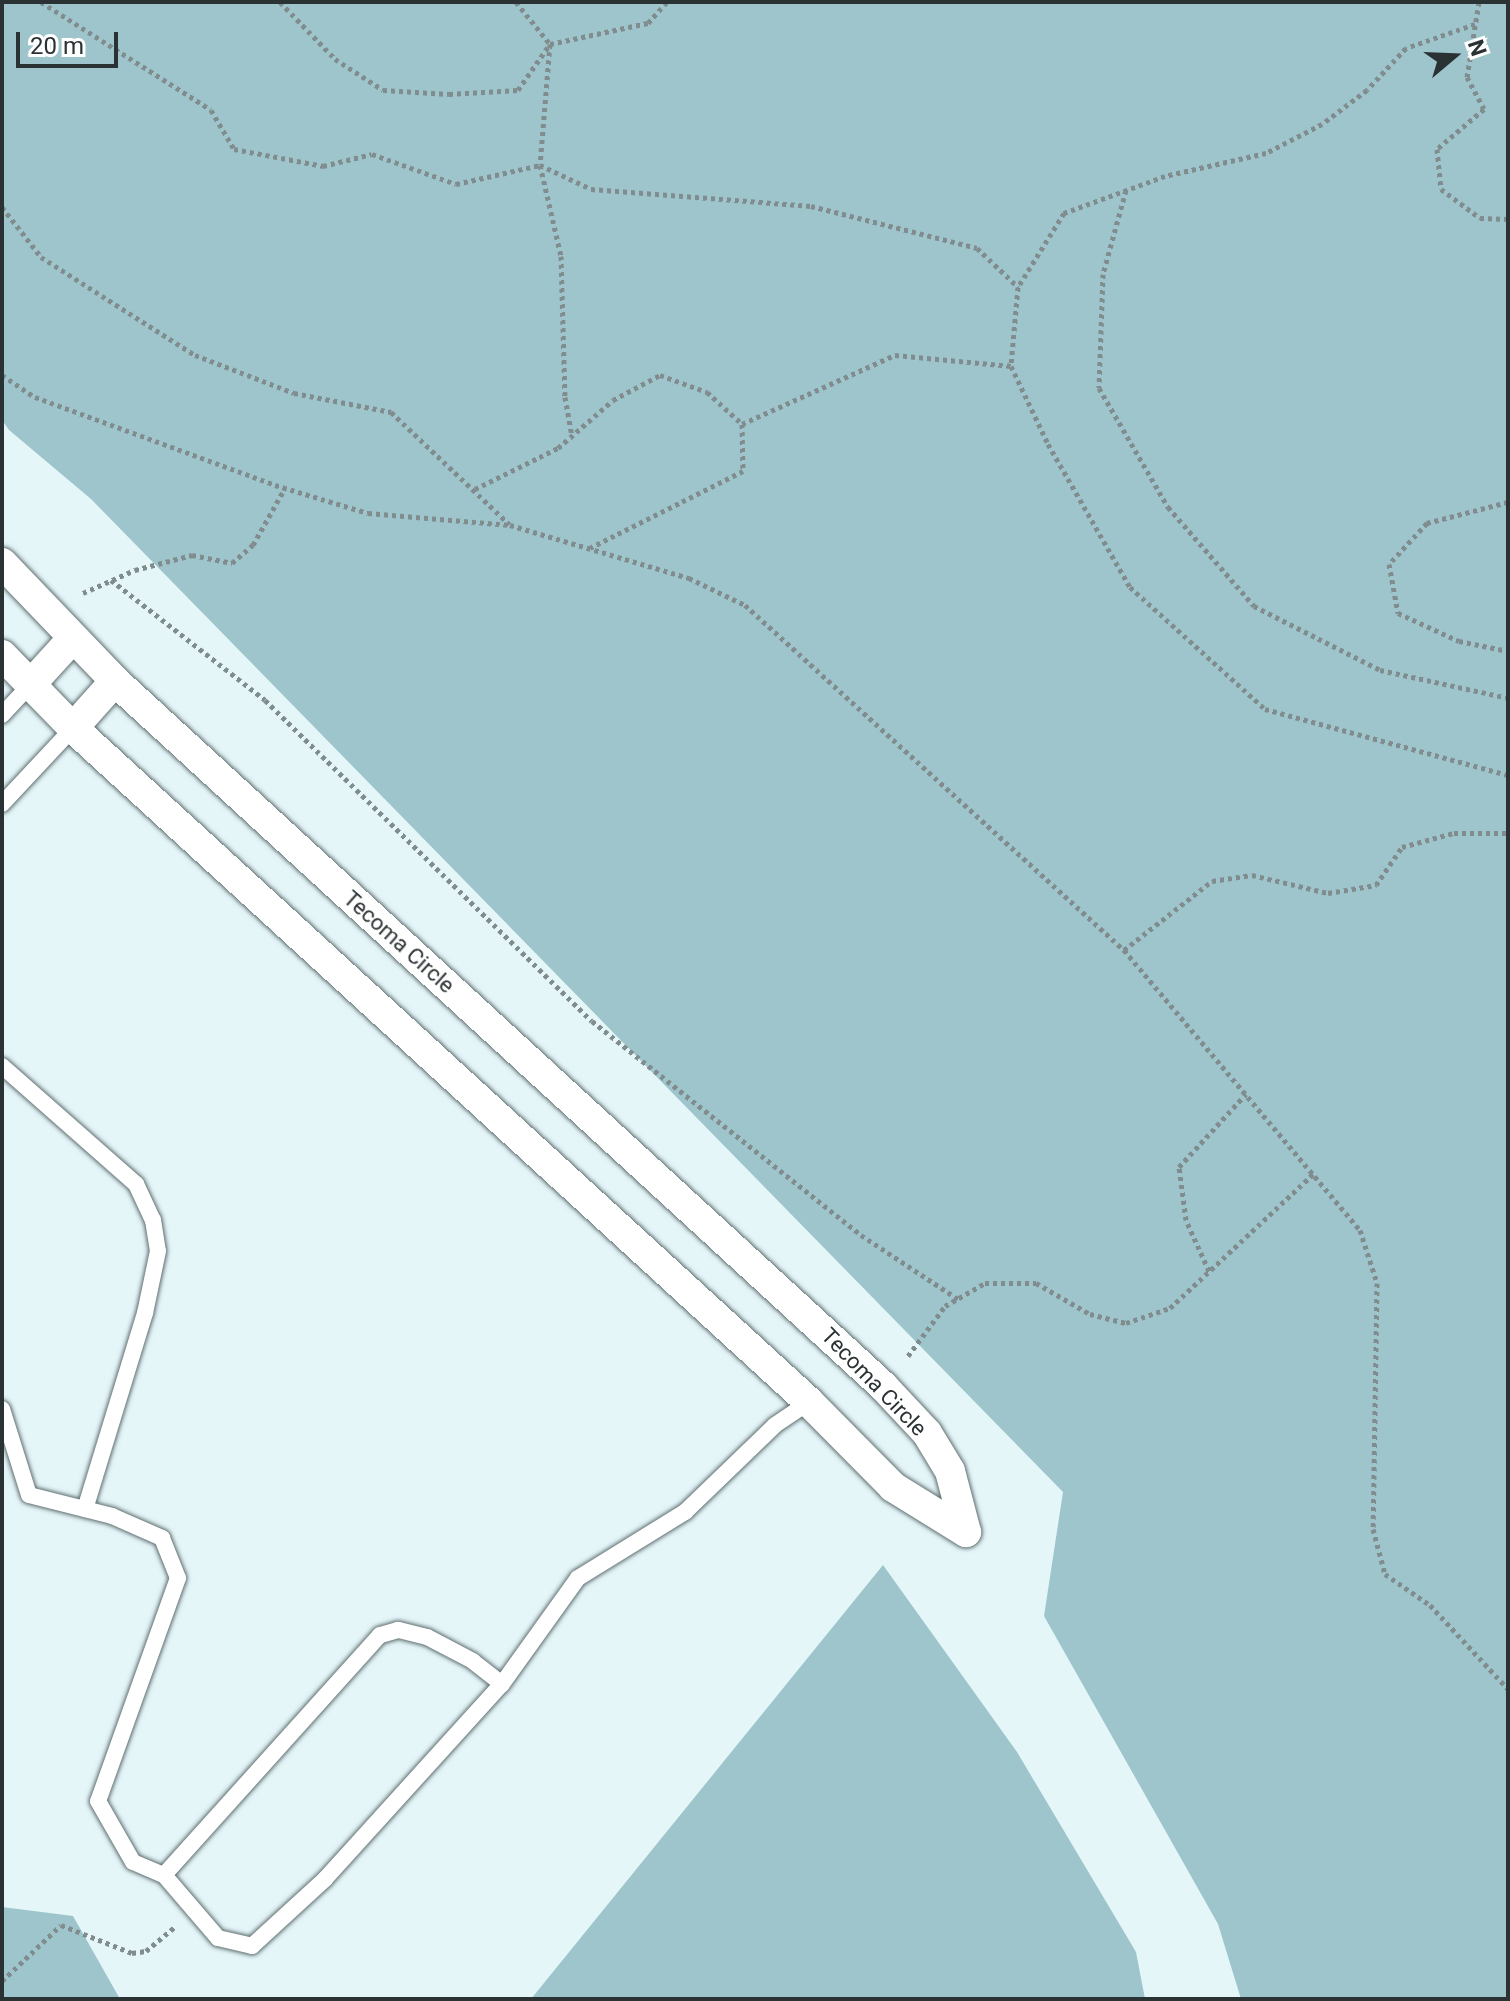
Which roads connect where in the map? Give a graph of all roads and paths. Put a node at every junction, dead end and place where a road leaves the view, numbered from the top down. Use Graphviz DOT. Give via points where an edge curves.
graph roads {
  1 [pos="41,2"];
  2 [pos="280,2"];
  3 [pos="516,2"];
  4 [pos="667,2"];
  5 [pos="1479,2"];
  6 [pos="1475,24"];
  7 [pos="550,44"];
  8 [pos="540,165"];
  9 [pos="1127,189"];
  10 [pos="2,207"];
  11 [pos="1508,219"];
  12 [pos="1018,287"];
  13 [pos="1011,366"];
  14 [pos="2,375"];
  15 [pos="742,424"];
  16 [pos="572,436"];
  17 [pos="285,488"];
  18 [pos="475,489"];
  19 [pos="1508,502"];
  20 [pos="510,525"];
  21 [pos="589,548"];
  22 [pos="2,563"];
  23 [pos="111,580"];
  24 [pos="83,593"];
  25 [pos="73,638"];
  26 [pos="1508,651"];
  27 [pos="2,655"];
  28 [pos="115,681"];
  29 [pos="31,684"];
  30 [pos="1508,698"];
  31 [pos="2,715"];
  32 [pos="73,728"];
  33 [pos="1508,775"];
  34 [pos="2,804"];
  35 [pos="1508,833"];
  36 [pos="1124,950"];
  37 [pos="2,1066"];
  38 [pos="1246,1094"];
  39 [pos="1313,1174"];
  40 [pos="1209,1271"];
  41 [pos="958,1299"];
  42 [pos="908,1356"];
  43 [pos="809,1402"];
  44 [pos="2,1409"];
  45 [pos="85,1509"];
  46 [pos="502,1684"];
  47 [pos="1508,1689"];
  48 [pos="164,1875"];
  49 [pos="194,1911"];
  50 [pos="2,1981"];
  1 -- 8 [label="path" via="211,110 234,149 323,166 372,154 456,184"];
  2 -- 7 [label="path" via="335,59 383,90 518,90"];
  3 -- 7 [label="path"];
  4 -- 7 [label="path" via="648,23"];
  5 -- 6 [label="path"];
  6 -- 9 [label="path" via="1406,48 1367,90 1322,124 1266,153"];
  6 -- 11 [label="path" via="1467,77 1484,109 1437,149 1441,189 1480,218"];
  7 -- 8 [label="path"];
  8 -- 12 [label="path" via="591,189 811,206 921,233 977,248"];
  8 -- 16 [label="path" via="561,256 565,397"];
  9 -- 12 [label="path" via="1064,213"];
  9 -- 30 [label="path" via="1103,274 1099,388 1168,507 1254,606 1380,670"];
  10 -- 18 [label="path" via="41,257 195,355 294,393 391,412"];
  12 -- 13 [label="path"];
  13 -- 15 [label="path" via="895,355"];
  13 -- 33 [label="path" via="1048,444 1130,587 1265,709"];
  14 -- 17 [label="path" via="35,397"];
  15 -- 16 [label="path" via="707,392 660,375 613,400"];
  15 -- 21 [label="path" via="743,471"];
  16 -- 18 [label="path" via="507,477"];
  17 -- 20 [label="path" via="368,513"];
  17 -- 23 [label="path" via="253,545 232,563 192,555"];
  18 -- 20 [label="path"];
  19 -- 26 [label="path" via="1427,523 1389,564 1398,613 1459,641"];
  20 -- 21 [label="path"];
  21 -- 36 [label="path" via="689,578 745,605"];
  22 -- 25 [label="street, Tecoma Circle"];
  23 -- 24 [label="path"];
  23 -- 41 [label="path" via="265,700 592,1021 861,1235"];
  25 -- 28 [label="street, Tecoma Circle"];
  25 -- 29 [label="street"];
  27 -- 29 [label="street, Tecoma Circle"];
  28 -- 32 [label="street"];
  28 -- 43 [label="street, Tecoma Circle" via="883,1386 927,1433 950,1471 966,1532 893,1487"];
  29 -- 31 [label="lane"];
  29 -- 32 [label="street, Tecoma Circle"];
  32 -- 34 [label="lane"];
  32 -- 43 [label="street, Tecoma Circle"];
  35 -- 36 [label="path" via="1454,833 1402,847 1376,885 1328,893 1252,875 1212,881"];
  36 -- 38 [label="path"];
  37 -- 45 [label="lane" via="136,1184 153,1220 158,1251 145,1313"];
  38 -- 39 [label="path"];
  38 -- 40 [label="path" via="1179,1167 1186,1220"];
  39 -- 40 [label="path"];
  39 -- 47 [label="path" via="1360,1230 1377,1283 1373,1529 1385,1574 1430,1605"];
  40 -- 41 [label="path" via="1170,1308 1126,1323 1090,1314 1036,1283 985,1283"];
  41 -- 42 [label="path" via="945,1306"];
  43 -- 46 [label="lane" via="775,1425 685,1512 578,1578"];
  44 -- 45 [label="lane" via="29,1495"];
  45 -- 48 [label="lane" via="162,1538 178,1578 98,1801 133,1862"];
  46 -- 48 [label="lane" via="473,1661 427,1637 398,1630 380,1635"];
  46 -- 49 [label="lane" via="325,1879 252,1946 218,1938"];
  48 -- 49 [label="lane"];
  49 -- 50 [label="path" via="146,1951 132,1953 61,1925"];
}
